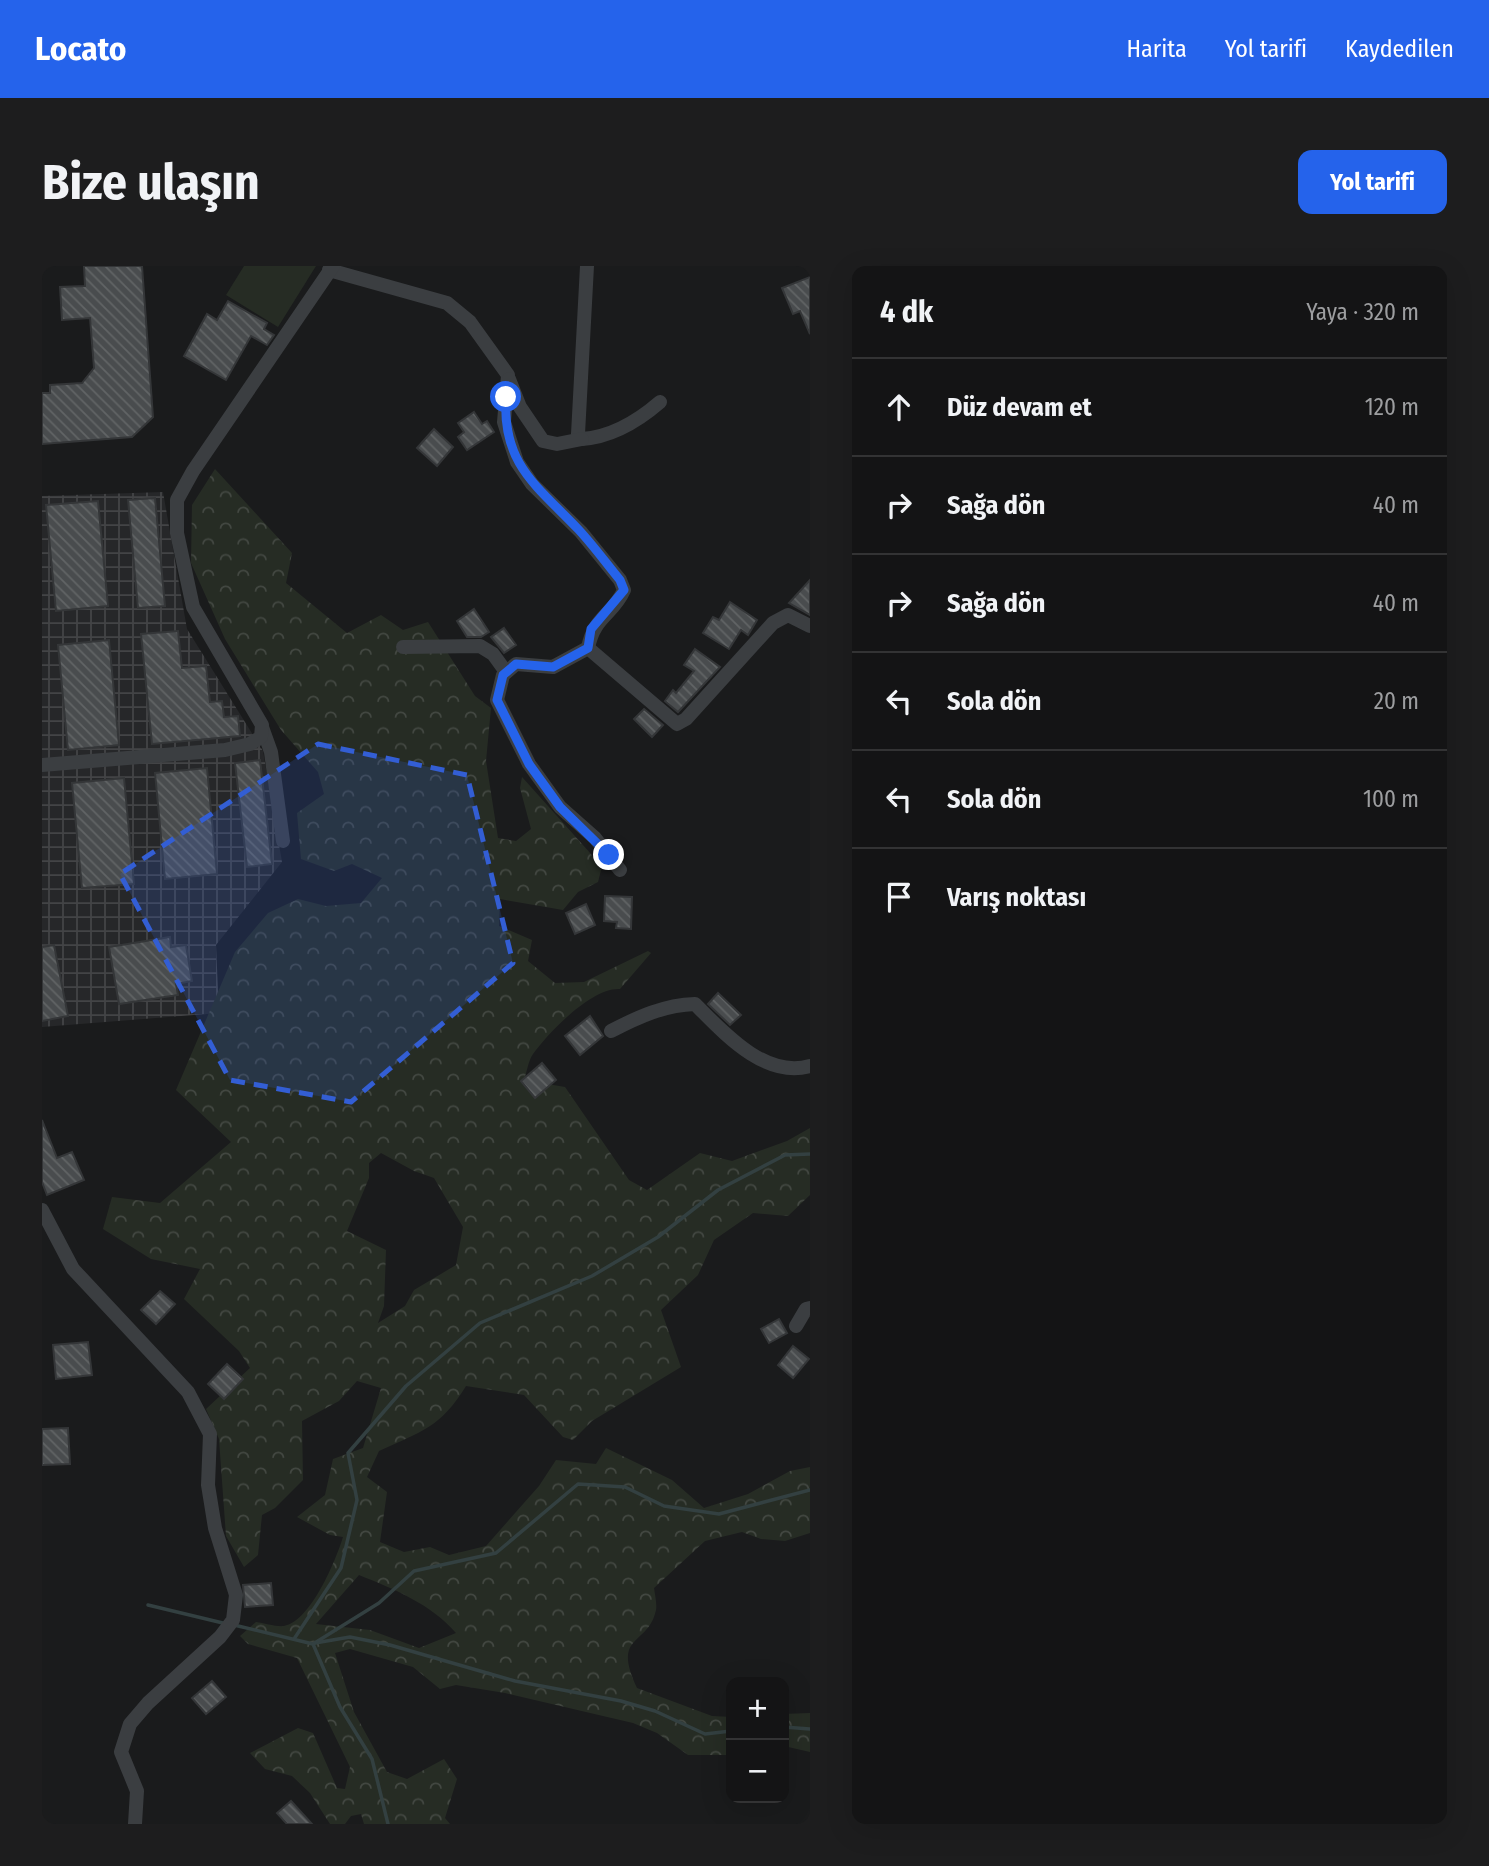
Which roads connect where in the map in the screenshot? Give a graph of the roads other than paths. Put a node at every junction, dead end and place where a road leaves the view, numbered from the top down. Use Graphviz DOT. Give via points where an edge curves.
graph roads {
  1 [pos="587,266"];
  2 [pos="331,268"];
  3 [pos="508,374"];
  4 [pos="660,402"];
  5 [pos="582,439"];
  6 [pos="810,626"];
  7 [pos="403,647"];
  8 [pos="588,648"];
  9 [pos="506,672"];
  10 [pos="262,726"];
  11 [pos="42,765"];
  12 [pos="283,841"];
  13 [pos="620,870"];
  14 [pos="611,1031"];
  15 [pos="810,1066"];
  16 [pos="42,1210"];
  17 [pos="810,1308"];
  18 [pos="796,1326"];
  19 [pos="135,1824"];
  1 -- 5 [label="street"];
  2 -- 3 [label="street" via="447,303 470,322"];
  2 -- 10 [label="street" via="192,471 177,500 177,533 193,607"];
  3 -- 5 [label="street" via="520,407 543,441 557,444"];
  3 -- 8 [label="street" via="504,422 517,462 532,484 581,532 624,590 591,629"];
  4 -- 5 [label="street" via="638,421"];
  6 -- 8 [label="street" via="788,615 773,623 687,719 677,724"];
  7 -- 9 [label="street" via="480,646 493,654"];
  8 -- 9 [label="street" via="553,667 516,664"];
  9 -- 13 [label="street" via="498,684 497,700 529,764 560,807 595,838"];
  10 -- 11 [label="street" via="261,737 225,750"];
  10 -- 12 [label="street" via="271,751"];
  14 -- 15 [label="street" via="639,1016 695,1004 736,1045 763,1060 795,1070"];
  16 -- 19 [label="street" via="73,1269 188,1392 205,1424 210,1434 208,1485 215,1528 236,1595 233,1620 220,1637 130,1724 121,1752 137,1791"];
  17 -- 18 [label="street"];
}
